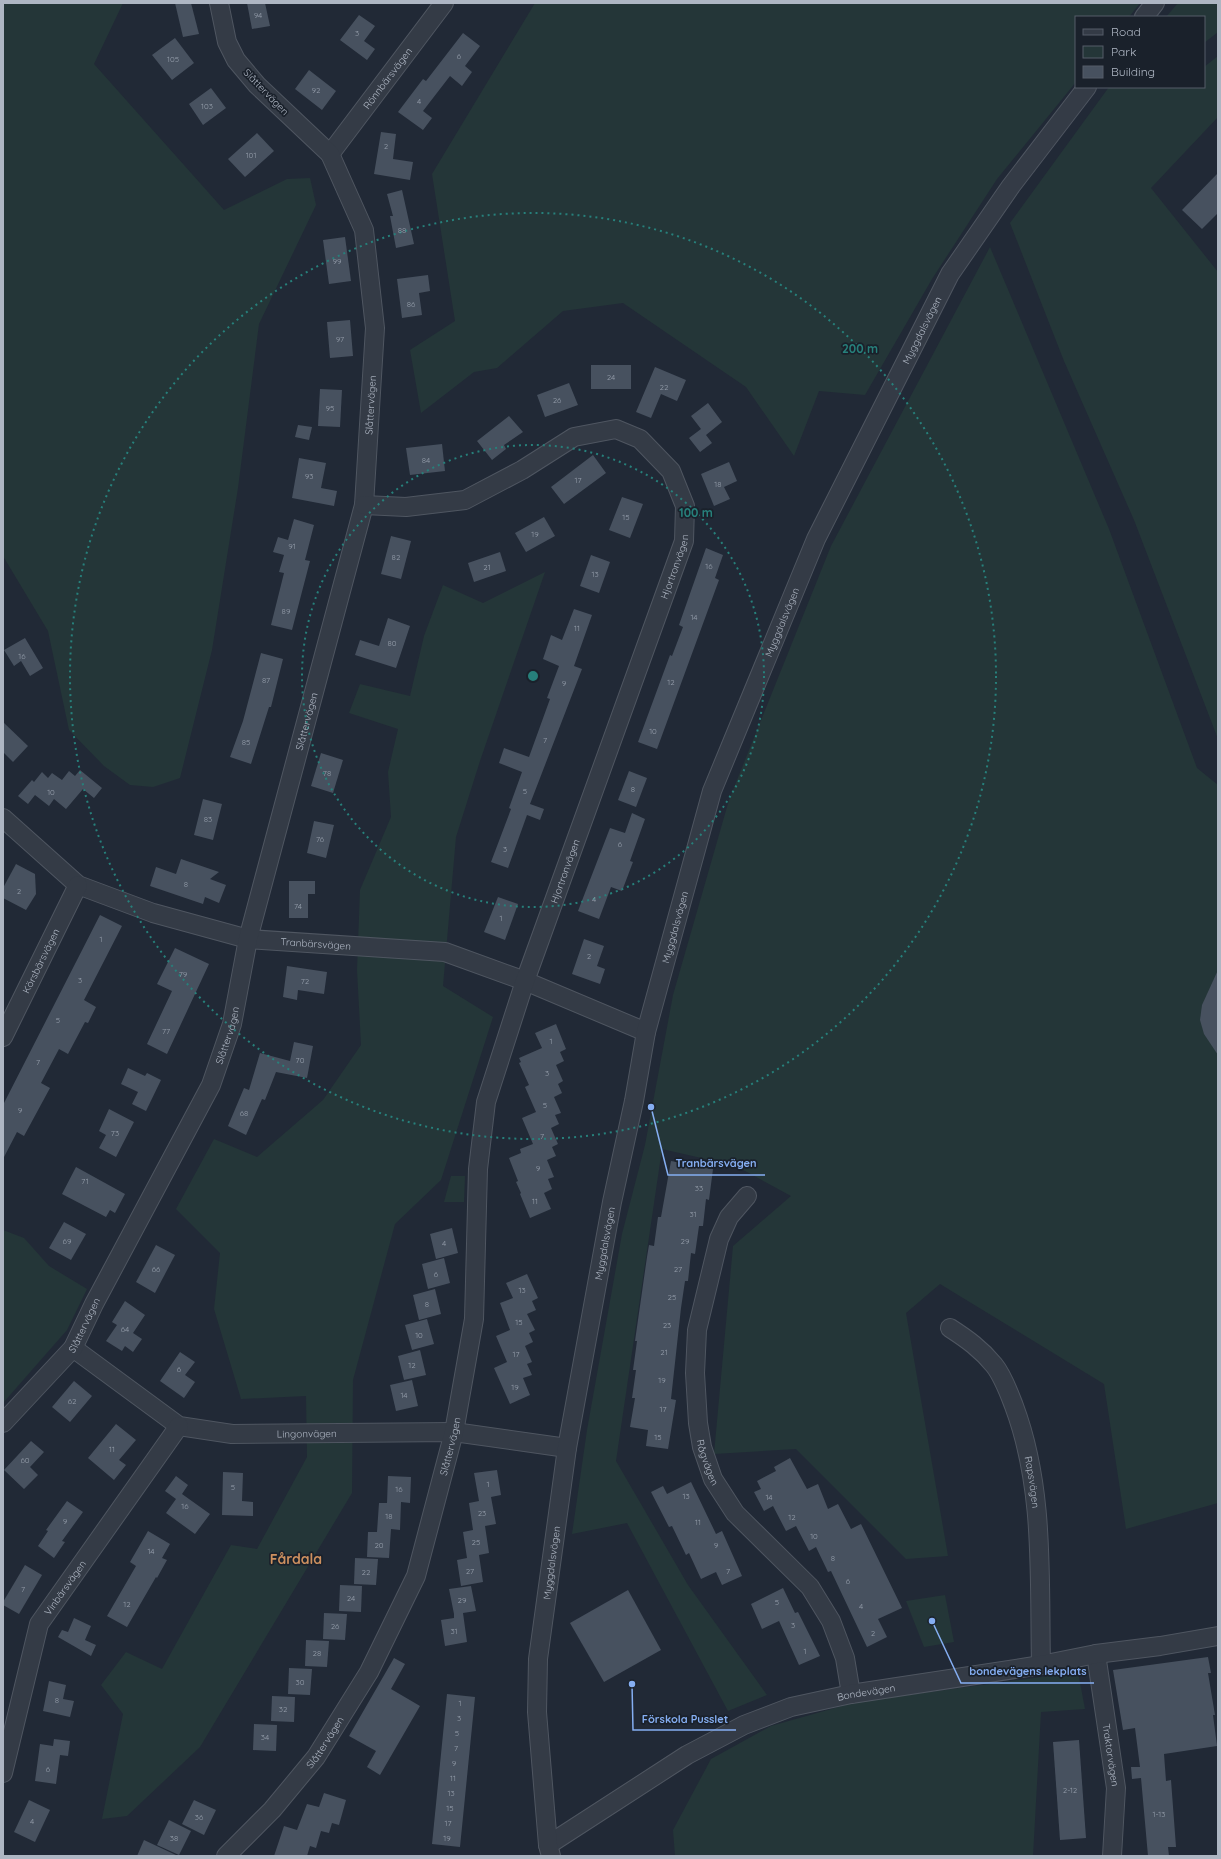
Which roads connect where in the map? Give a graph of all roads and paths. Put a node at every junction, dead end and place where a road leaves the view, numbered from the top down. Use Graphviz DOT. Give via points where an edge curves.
graph roads {
  1 [pos="219,3"];
  2 [pos="444,3"];
  3 [pos="1155,3"];
  4 [pos="1145,16"];
  5 [pos="1086,88"];
  6 [pos="330,154"];
  7 [pos="364,505"];
  8 [pos="3,818"];
  9 [pos="78,885"];
  10 [pos="248,939"];
  11 [pos="525,981"];
  12 [pos="646,1032"];
  13 [pos="3,1037"];
  14 [pos="747,1196"];
  15 [pos="950,1328"];
  16 [pos="73,1348"];
  17 [pos="3,1422"];
  18 [pos="178,1426"];
  19 [pos="454,1432"];
  20 [pos="567,1448"];
  21 [pos="1218,1636"];
  22 [pos="1096,1654"];
  23 [pos="1041,1665"];
  24 [pos="851,1694"];
  25 [pos="3,1773"];
  26 [pos="549,1851"];
  27 [pos="226,1856"];
  28 [pos="1112,1856"];
  1 -- 6 [label="street, Slåttervägen" via="227,42 236,60 257,86"];
  2 -- 6 [label="street, Rönnbärsvägen"];
  3 -- 4 [label="street"];
  5 -- 12 [label="street, Myggdalsvägen" via="1011,186 950,274 816,539 712,791"];
  6 -- 7 [label="street, Slåttervägen" via="364,230 375,328"];
  7 -- 10 [label="street, Slåttervägen"];
  7 -- 11 [label="street, Hjortronvägen" via="406,507 465,500 522,470 574,437 616,429 640,438 671,471 685,506 684,540"];
  8 -- 9 [label="street, Tranbärsvägen"];
  9 -- 10 [label="street, Tranbärsvägen" via="153,913"];
  9 -- 13 [label="street, Körsbärsvägen"];
  10 -- 11 [label="street, Tranbärsvägen" via="445,952"];
  10 -- 16 [label="street, Slåttervägen" via="232,1024 211,1086"];
  11 -- 12 [label="street, Tranbärsvägen"];
  11 -- 19 [label="street, Slåttervägen" via="486,1102 478,1169 474,1319"];
  12 -- 20 [label="street, Myggdalsvägen"];
  14 -- 24 [label="street, Rågvägen" via="729,1217 719,1239 697,1330 695,1373 702,1447 713,1479 735,1514 810,1587 831,1621 844,1658"];
  15 -- 23 [label="street, Rapsvägen" via="975,1344 995,1366 1022,1425 1032,1464 1038,1506"];
  16 -- 17 [label="street, Slåttervägen"];
  16 -- 18 [label="street, Lingonvägen"];
  18 -- 19 [label="street, Lingonvägen" via="232,1434"];
  18 -- 25 [label="street, Vinbärsvägen" via="39,1624"];
  19 -- 20 [label="street, Lingonvägen"];
  19 -- 27 [label="street, Slåttervägen" via="416,1576 369,1672 316,1757 272,1810"];
  20 -- 26 [label="street, Myggdalsvägen" via="538,1659 537,1712"];
  21 -- 22 [label="street, Bondevägen"];
  22 -- 23 [label="street, Bondevägen"];
  22 -- 28 [label="street, Traktorvägen" via="1116,1788"];
  23 -- 24 [label="street, Bondevägen"];
  24 -- 26 [label="street, Bondevägen" via="791,1707 744,1724 688,1755"];
}
